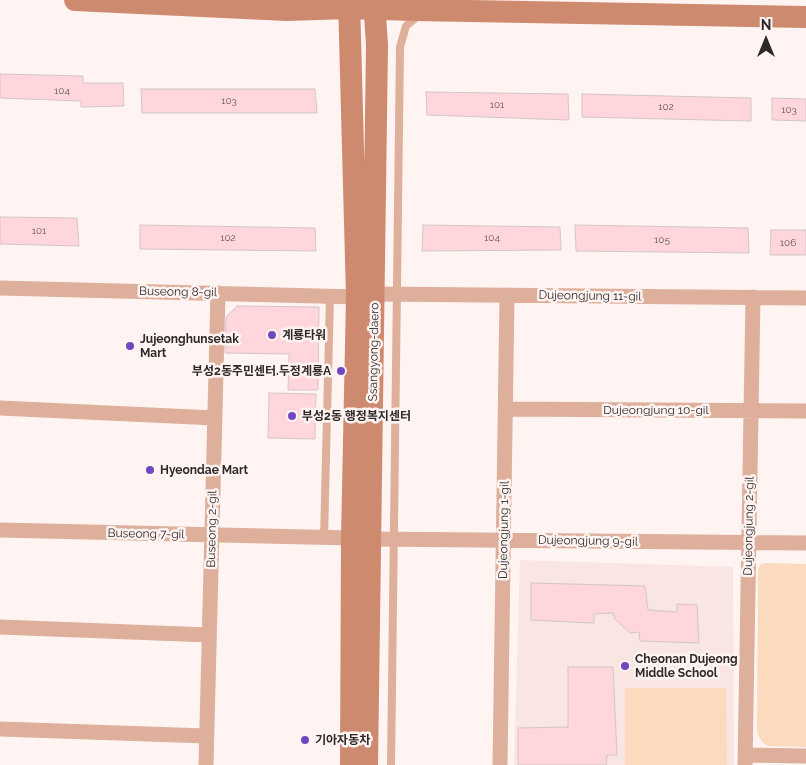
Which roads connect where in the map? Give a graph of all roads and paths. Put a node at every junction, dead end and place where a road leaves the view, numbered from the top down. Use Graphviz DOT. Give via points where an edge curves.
graph roads {
  1 [pos="75,0"];
  2 [pos="349,4"];
  3 [pos="295,5"];
  4 [pos="374,5"];
  5 [pos="431,10"];
  6 [pos="806,17"];
  7 [pos="0,288"];
  8 [pos="218,293"];
  9 [pos="376,295"];
  10 [pos="507,295"];
  11 [pos="330,296"];
  12 [pos="753,298"];
  13 [pos="806,298"];
  14 [pos="0,408"];
  15 [pos="506,409"];
  16 [pos="751,411"];
  17 [pos="806,411"];
  18 [pos="215,418"];
  19 [pos="0,530"];
  20 [pos="212,535"];
  21 [pos="324,538"];
  22 [pos="361,539"];
  23 [pos="393,539"];
  24 [pos="504,540"];
  25 [pos="749,543"];
  26 [pos="806,543"];
  27 [pos="0,627"];
  28 [pos="209,635"];
  29 [pos="0,729"];
  30 [pos="207,736"];
  31 [pos="806,756"];
  32 [pos="745,760"];
  33 [pos="206,765"];
  34 [pos="351,765"];
  35 [pos="368,765"];
  36 [pos="391,765"];
  37 [pos="500,765"];
  1 -- 3 [label="street"];
  2 -- 3 [label="street"];
  2 -- 4 [label="street"];
  2 -- 9 [label="street, Ssangyong-daero"];
  4 -- 5 [label="street"];
  4 -- 9 [label="street, Ssangyong-daero" via="377,45"];
  5 -- 6 [label="street"];
  5 -- 9 [label="lane" via="416,16 406,26 400,47"];
  7 -- 8 [label="street, Buseong 8-gil"];
  8 -- 11 [label="street, Buseong 8-gil"];
  8 -- 18 [label="street, Buseong 2-gil"];
  9 -- 10 [label="street, Dujeongjung 11-gil"];
  9 -- 11 [label="street, Buseong 8-gil"];
  9 -- 22 [label="street, Ssangyong-daero"];
  9 -- 23 [label="lane"];
  10 -- 12 [label="street, Dujeongjung 11-gil"];
  10 -- 15 [label="street, Dujeongjung 1-gil"];
  11 -- 21 [label="lane"];
  12 -- 13 [label="street, Dujeongjung 11-gil"];
  12 -- 16 [label="street, Dujeongjung 2-gil"];
  14 -- 18 [label="street"];
  15 -- 16 [label="street, Dujeongjung 10-gil"];
  15 -- 24 [label="street, Dujeongjung 1-gil"];
  16 -- 17 [label="street, Dujeongjung 10-gil"];
  16 -- 25 [label="street, Dujeongjung 2-gil"];
  18 -- 20 [label="street, Buseong 2-gil"];
  19 -- 20 [label="street, Buseong 7-gil"];
  20 -- 21 [label="street, Buseong 7-gil"];
  20 -- 28 [label="street, Buseong 2-gil"];
  21 -- 22 [label="street, Buseong 7-gil"];
  22 -- 23 [label="street, Dujeongjung 9-gil"];
  22 -- 34 [label="street, Ssangyong-daero"];
  22 -- 35 [label="street, Ssangyong-daero"];
  23 -- 24 [label="street, Dujeongjung 9-gil"];
  23 -- 36 [label="lane"];
  24 -- 25 [label="street, Dujeongjung 9-gil"];
  24 -- 37 [label="street, Dujeongjung 1-gil"];
  25 -- 26 [label="street, Dujeongjung 9-gil"];
  25 -- 32 [label="street, Dujeongjung 2-gil"];
  27 -- 28 [label="street"];
  28 -- 30 [label="street, Buseong 2-gil"];
  29 -- 30 [label="street"];
  30 -- 33 [label="street, Buseong 2-gil"];
  31 -- 32 [label="street, Dujeongjung 2-gil"];
}
